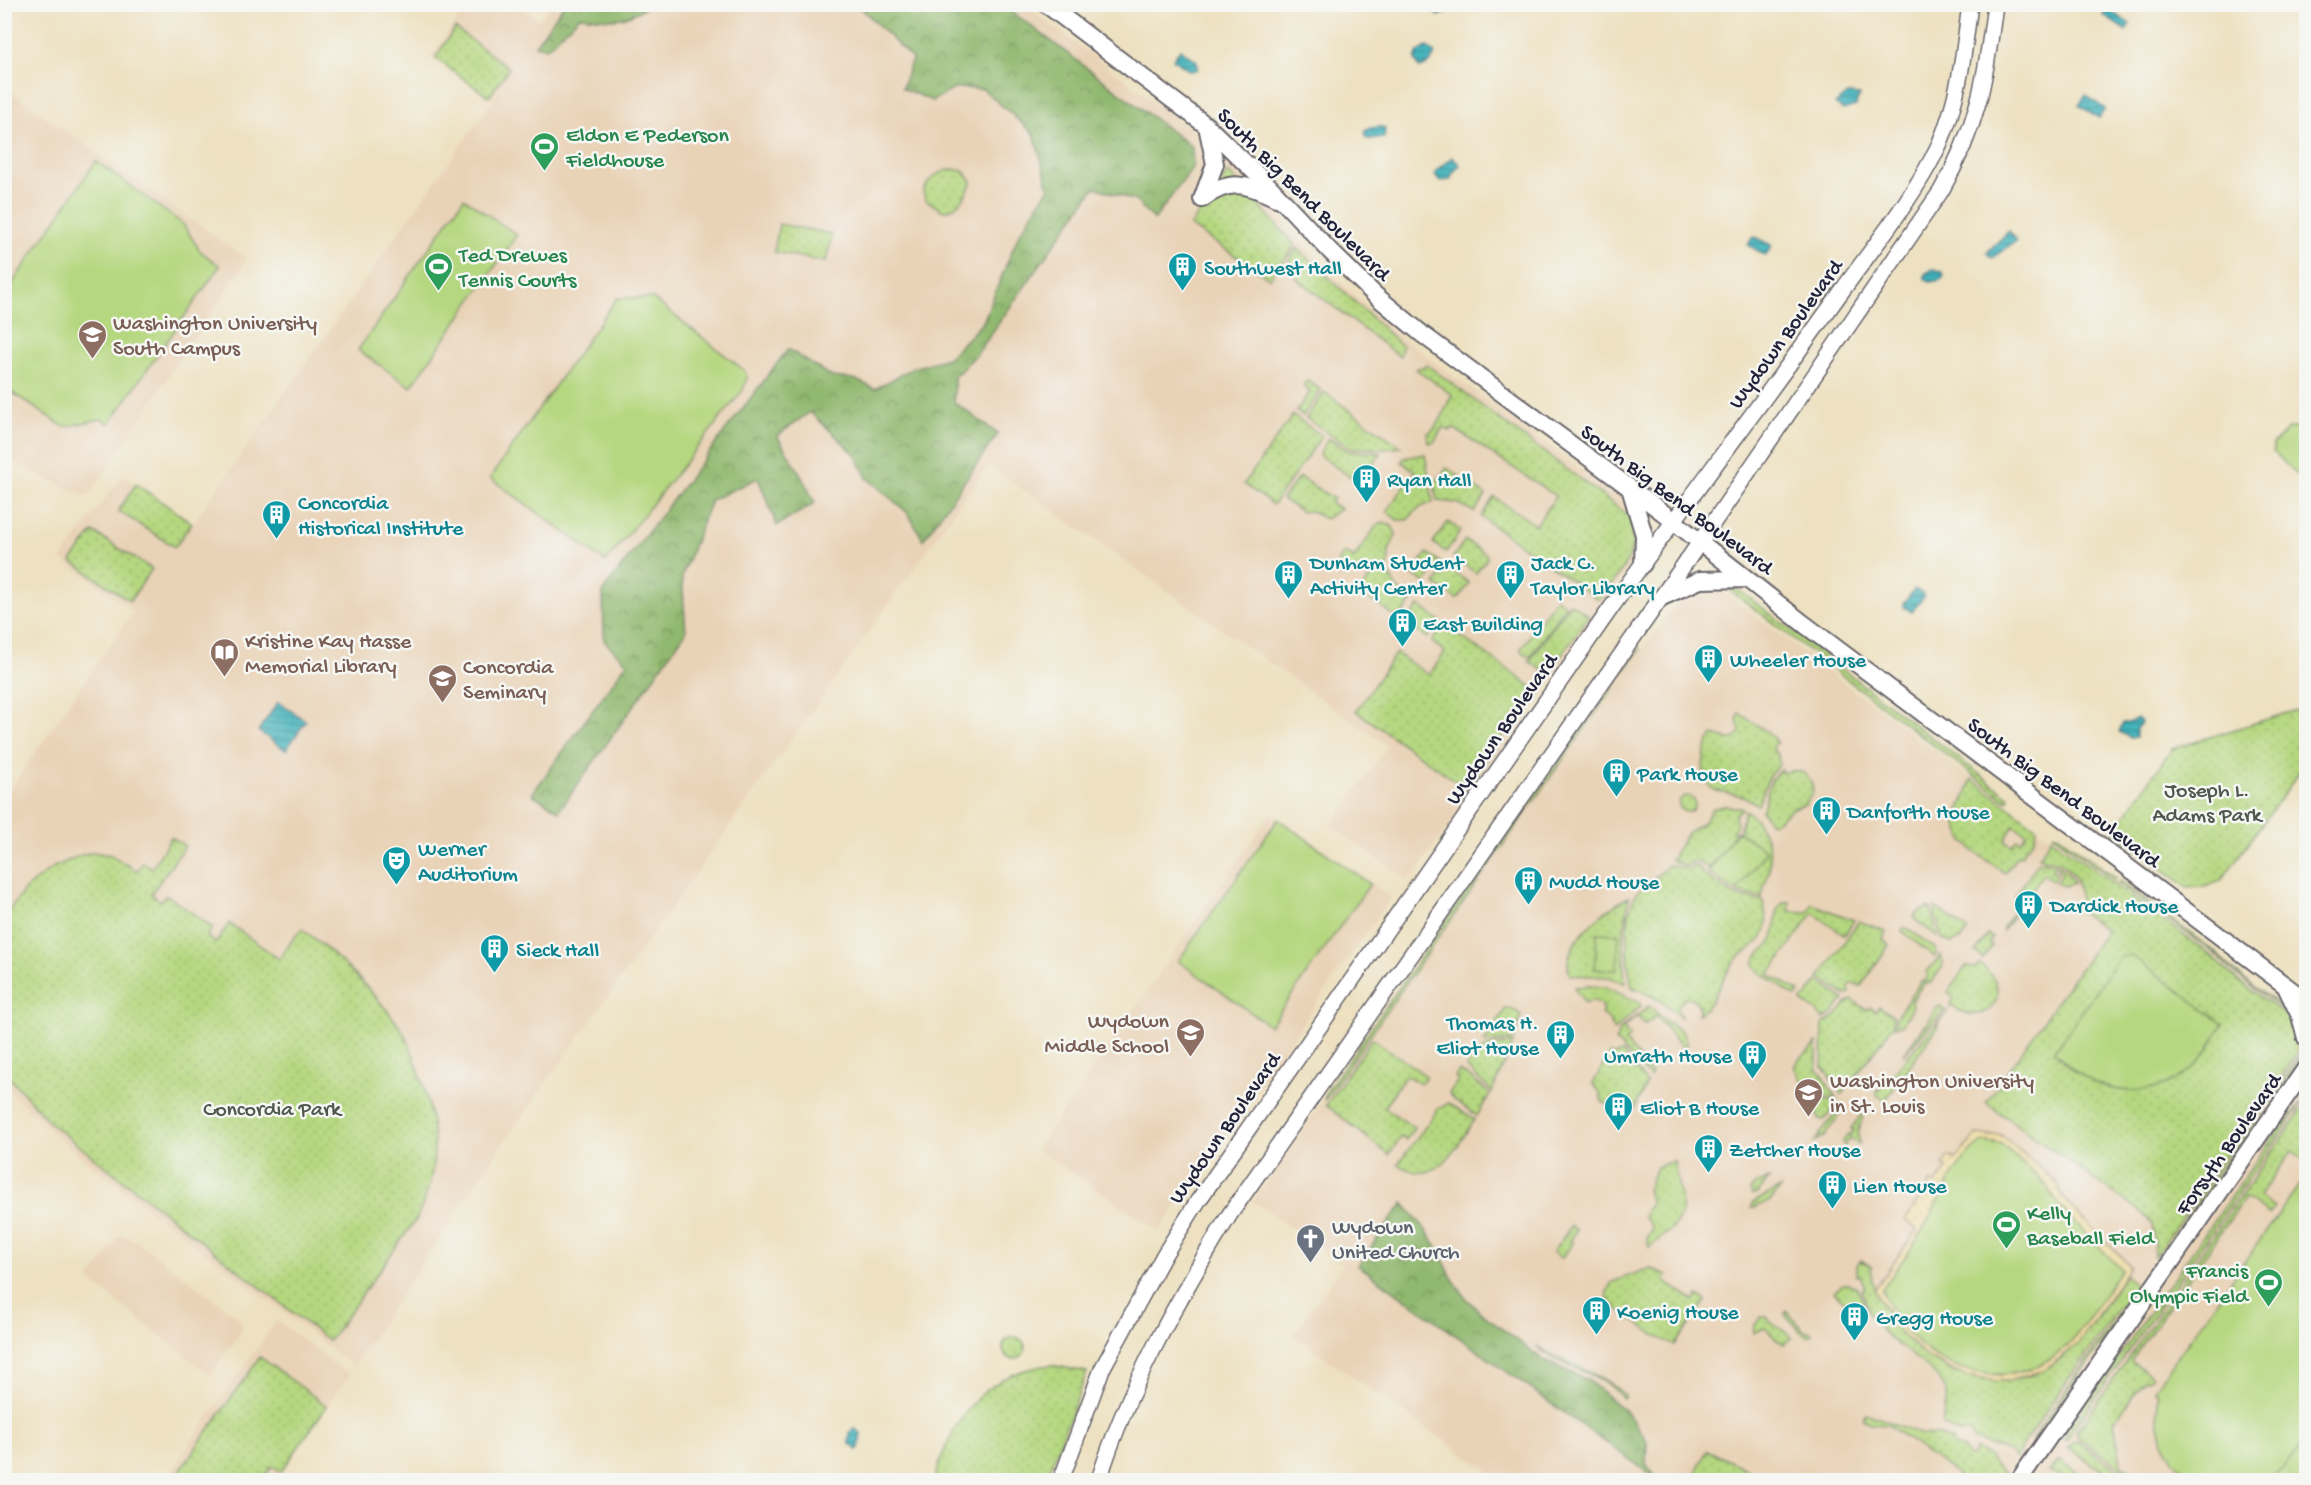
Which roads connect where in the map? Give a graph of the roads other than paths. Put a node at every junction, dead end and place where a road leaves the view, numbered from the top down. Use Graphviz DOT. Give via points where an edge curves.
graph roads {
  1 [pos="1046,4"];
  2 [pos="1970,4"];
  3 [pos="1995,4"];
  4 [pos="1207,126"];
  5 [pos="1284,202"];
  6 [pos="1630,488"];
  7 [pos="1673,521"];
  8 [pos="1700,542"];
  9 [pos="1642,564"];
  10 [pos="1747,579"];
  11 [pos="1662,597"];
  12 [pos="2284,984"];
  13 [pos="2307,992"];
  14 [pos="2307,1001"];
  15 [pos="2307,1038"];
  16 [pos="2307,1054"];
  17 [pos="2304,1073"];
  18 [pos="1061,1480"];
  19 [pos="1099,1480"];
  20 [pos="2019,1480"];
  1 -- 4 [label="main road, South Big Bend Boulevard"];
  2 -- 7 [label="street, Wydown Boulevard" via="1957,89 1925,170"];
  3 -- 8 [label="street, Wydown Boulevard" via="1982,92 1955,166"];
  4 -- 5 [label="main road, South Big Bend Boulevard"];
  4 -- 5 [label="main road" via="1215,164 1202,199 1223,186 1234,185 1252,187"];
  5 -- 6 [label="main road, South Big Bend Boulevard" via="1330,252 1422,334"];
  6 -- 7 [label="main road, South Big Bend Boulevard"];
  6 -- 9 [label="main road" via="1644,535"];
  7 -- 8 [label="main road, South Big Bend Boulevard"];
  7 -- 9 [label="street, Wydown Boulevard"];
  8 -- 10 [label="main road, South Big Bend Boulevard"];
  8 -- 11 [label="street, Wydown Boulevard"];
  9 -- 18 [label="street, Wydown Boulevard" via="1197,1201 1102,1369"];
  10 -- 11 [label="main road" via="1700,580"];
  10 -- 12 [label="main road, South Big Bend Boulevard"];
  11 -- 19 [label="street, Wydown Boulevard" via="1230,1214 1192,1276 1137,1382"];
  12 -- 13 [label="main road"];
  12 -- 14 [label="main road, South Big Bend Boulevard"];
  12 -- 15 [label="main road"];
  16 -- 17 [label="main road, Forsyth Boulevard"];
  17 -- 20 [label="main road, Forsyth Boulevard"];
}
